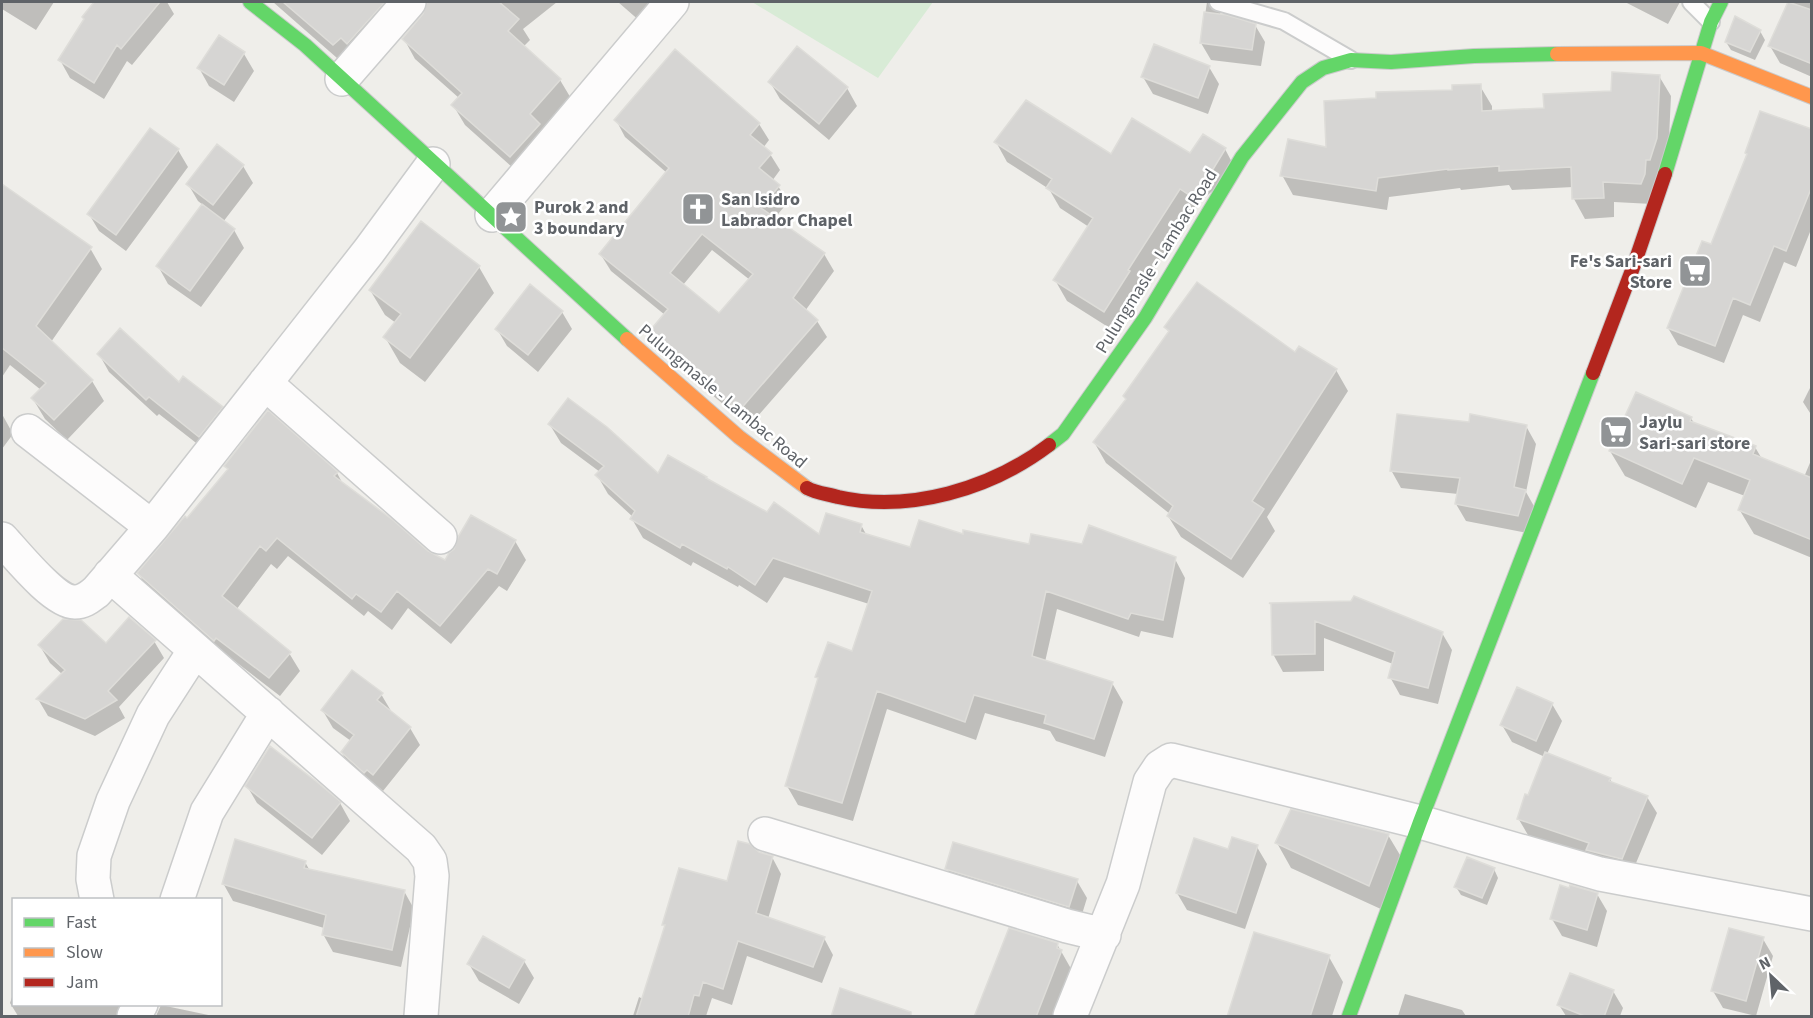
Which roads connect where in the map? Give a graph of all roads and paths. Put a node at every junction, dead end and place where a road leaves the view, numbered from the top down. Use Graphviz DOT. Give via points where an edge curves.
graph roads {
  1 [pos="250,2"];
  2 [pos="409,2"];
  3 [pos="672,2"];
  4 [pos="1218,2"];
  5 [pos="1691,2"];
  6 [pos="1721,2"];
  7 [pos="1711,22"];
  8 [pos="1701,53"];
  9 [pos="1351,60"];
  10 [pos="342,79"];
  11 [pos="1812,97"];
  12 [pos="433,164"];
  13 [pos="492,215"];
  14 [pos="265,383"];
  15 [pos="27,431"];
  16 [pos="152,526"];
  17 [pos="440,537"];
  18 [pos="2,539"];
  19 [pos="110,575"];
  20 [pos="195,650"];
  21 [pos="268,713"];
  22 [pos="1420,822"];
  23 [pos="765,834"];
  24 [pos="97,898"];
  25 [pos="178,898"];
  26 [pos="1812,914"];
  27 [pos="1104,935"];
  28 [pos="421,1017"];
  29 [pos="1070,1017"];
  30 [pos="1349,1017"];
  1 -- 10 [label="street, Pulungmasle - Lambac Road"];
  2 -- 10 [label="street"];
  3 -- 13 [label="street"];
  4 -- 9 [label="lane" via="1284,21"];
  5 -- 7 [label="lane"];
  6 -- 7 [label="street"];
  7 -- 8 [label="street"];
  8 -- 9 [label="street, Pulungmasle - Lambac Road"];
  8 -- 11 [label="street"];
  8 -- 22 [label="street" via="1634,265"];
  9 -- 13 [label="street, Pulungmasle - Lambac Road" via="1323,68 1302,82 1242,157 1145,318 1063,434 1029,460 960,491 903,502 858,501 809,490 739,437 654,364"];
  10 -- 12 [label="street, Pulungmasle - Lambac Road"];
  12 -- 13 [label="street, Pulungmasle - Lambac Road"];
  12 -- 14 [label="street"];
  14 -- 16 [label="street"];
  14 -- 17 [label="street" via="382,495"];
  15 -- 16 [label="street"];
  16 -- 19 [label="street"];
  18 -- 19 [label="street" via="47,587 73,603 96,592"];
  19 -- 20 [label="street"];
  20 -- 21 [label="street"];
  20 -- 24 [label="street" via="153,715 112,801 94,856"];
  21 -- 25 [label="street" via="207,812"];
  21 -- 28 [label="street" via="421,848 430,861"];
  22 -- 26 [label="street" via="1599,874"];
  22 -- 27 [label="street" via="1171,760 1160,767 1150,782 1123,884"];
  22 -- 30 [label="street"];
  23 -- 27 [label="street"];
  27 -- 29 [label="street"];
}
